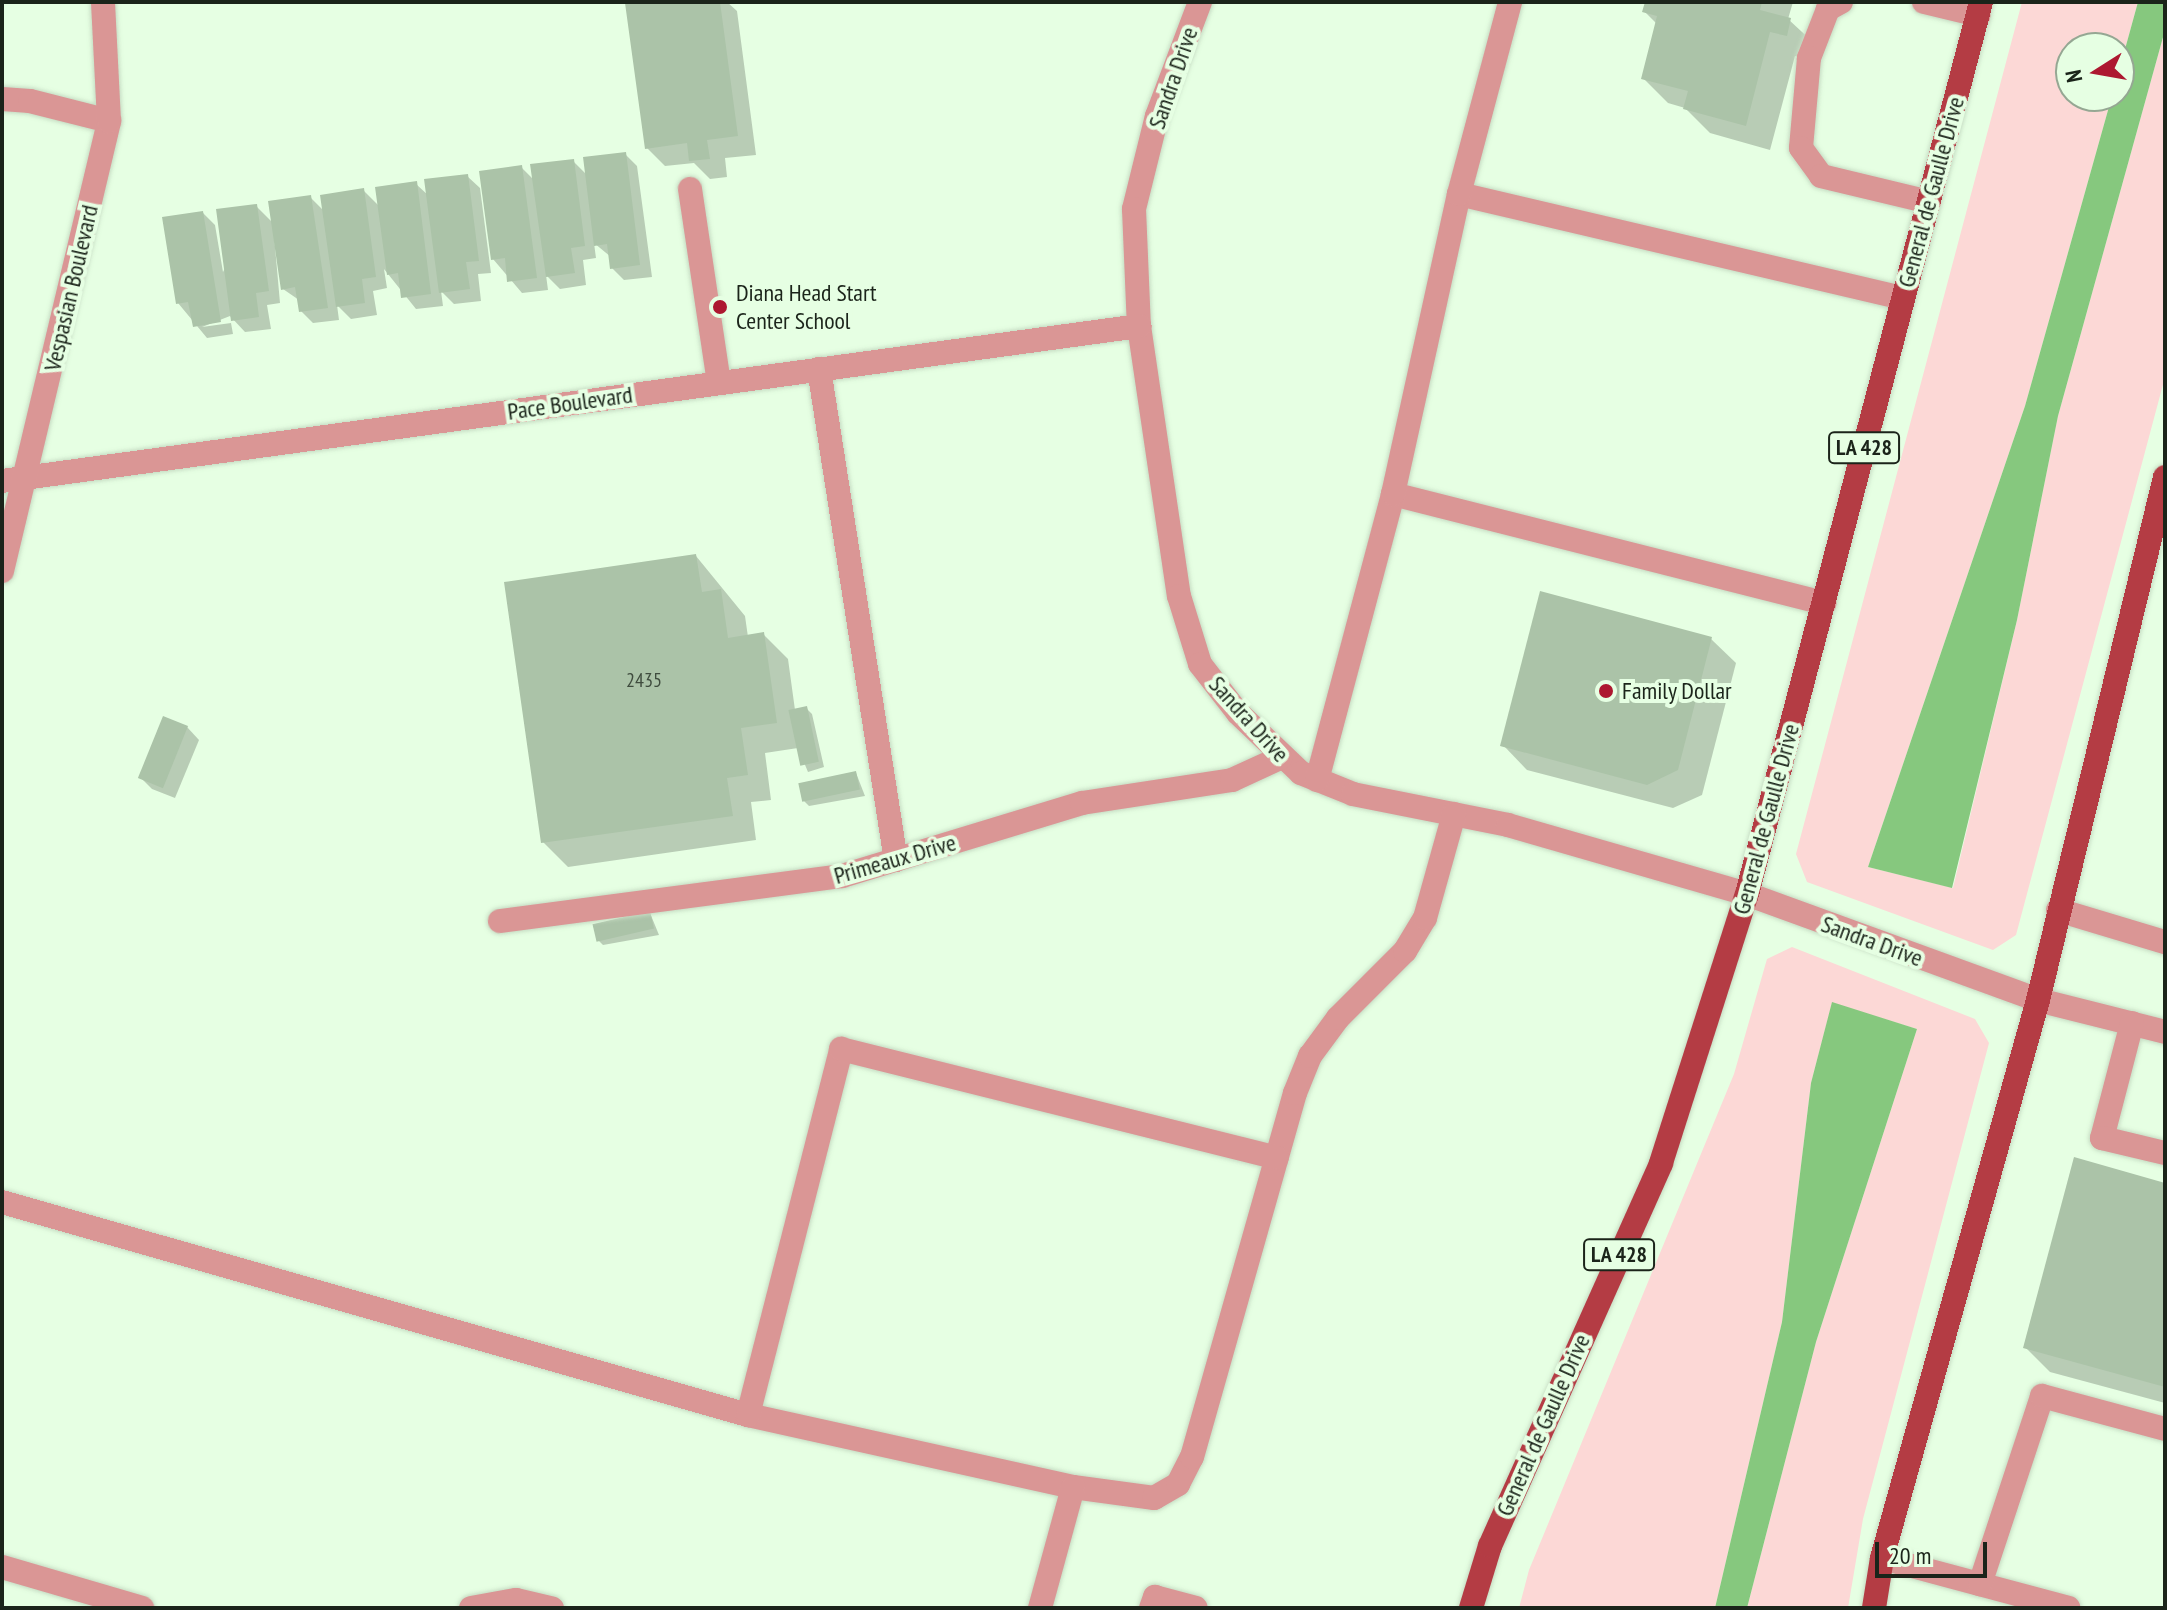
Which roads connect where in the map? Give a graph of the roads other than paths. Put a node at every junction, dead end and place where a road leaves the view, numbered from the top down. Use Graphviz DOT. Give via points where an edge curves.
graph roads {
  1 [pos="103,2"];
  2 [pos="1200,2"];
  3 [pos="1510,2"];
  4 [pos="1841,2"];
  5 [pos="1924,2"];
  6 [pos="1980,8"];
  7 [pos="2,99"];
  8 [pos="109,121"];
  9 [pos="690,189"];
  10 [pos="1459,194"];
  11 [pos="1929,202"];
  12 [pos="1903,298"];
  13 [pos="1139,326"];
  14 [pos="819,369"];
  15 [pos="719,383"];
  16 [pos="28,477"];
  17 [pos="2165,477"];
  18 [pos="2,481"];
  19 [pos="1393,494"];
  20 [pos="2156,557"];
  21 [pos="2,571"];
  22 [pos="1824,603"];
  23 [pos="1280,758"];
  24 [pos="1317,780"];
  25 [pos="1454,814"];
  26 [pos="896,860"];
  27 [pos="1747,894"];
  28 [pos="2058,910"];
  29 [pos="500,921"];
  30 [pos="2165,942"];
  31 [pos="2038,1000"];
  32 [pos="2132,1023"];
  33 [pos="2165,1032"];
  34 [pos="2165,1153"];
  35 [pos="1277,1158"];
  36 [pos="2,1202"];
  37 [pos="748,1415"];
  38 [pos="2165,1429"];
  39 [pos="1073,1487"];
  40 [pos="1882,1558"];
  41 [pos="2,1567"];
  42 [pos="1980,1584"];
  43 [pos="142,1608"];
  44 [pos="471,1608"];
  45 [pos="552,1608"];
  46 [pos="1040,1608"];
  47 [pos="1151,1608"];
  48 [pos="1196,1608"];
  49 [pos="1471,1608"];
  50 [pos="1874,1608"];
  51 [pos="2068,1608"];
  1 -- 8 [label="street, Vespasian Boulevard"];
  2 -- 13 [label="street, Sandra Drive" via="1157,116 1134,209"];
  3 -- 10 [label="street"];
  4 -- 11 [label="street" via="1828,9 1809,58 1801,148 1821,176"];
  5 -- 6 [label="street"];
  6 -- 11 [label="main road, General de Gaulle Drive / LA 428"];
  7 -- 8 [label="street"];
  8 -- 16 [label="street, Vespasian Boulevard"];
  9 -- 15 [label="street"];
  10 -- 12 [label="street"];
  10 -- 19 [label="street"];
  11 -- 12 [label="main road, General de Gaulle Drive / LA 428"];
  12 -- 22 [label="main road, General de Gaulle Drive / LA 428"];
  13 -- 14 [label="street, Pace Boulevard"];
  13 -- 23 [label="street, Sandra Drive" via="1179,596 1200,664"];
  14 -- 15 [label="street, Pace Boulevard"];
  14 -- 26 [label="street"];
  15 -- 16 [label="street, Pace Boulevard"];
  16 -- 18 [label="street, Pace Boulevard"];
  16 -- 21 [label="street, Vespasian Boulevard"];
  17 -- 20 [label="main road"];
  19 -- 22 [label="street"];
  19 -- 24 [label="street"];
  20 -- 28 [label="main road"];
  22 -- 27 [label="main road, General de Gaulle Drive / LA 428"];
  23 -- 24 [label="street, Sandra Drive"];
  23 -- 26 [label="street, Primeaux Drive" via="1232,780 1082,803"];
  24 -- 25 [label="street, Sandra Drive" via="1353,794"];
  25 -- 27 [label="street, Sandra Drive"];
  25 -- 35 [label="street" via="1425,918 1405,951 1338,1018 1310,1056"];
  26 -- 29 [label="street, Primeaux Drive" via="842,876"];
  27 -- 31 [label="street, Sandra Drive"];
  27 -- 49 [label="main road, General de Gaulle Drive / LA 428" via="1661,1163 1490,1546"];
  28 -- 30 [label="street"];
  28 -- 31 [label="main road"];
  31 -- 32 [label="street, Sandra Drive"];
  31 -- 40 [label="main road"];
  32 -- 33 [label="street, Sandra Drive"];
  32 -- 34 [label="street" via="2102,1138"];
  35 -- 37 [label="street" via="841,1049"];
  35 -- 39 [label="street" via="1192,1457 1178,1484 1154,1498"];
  36 -- 37 [label="street"];
  37 -- 39 [label="street"];
  38 -- 42 [label="street" via="2042,1396"];
  39 -- 46 [label="street"];
  40 -- 42 [label="street"];
  40 -- 50 [label="main road"];
  41 -- 43 [label="street"];
  42 -- 51 [label="street"];
  44 -- 45 [label="street" via="516,1600"];
  47 -- 48 [label="street" via="1155,1597"];
}
